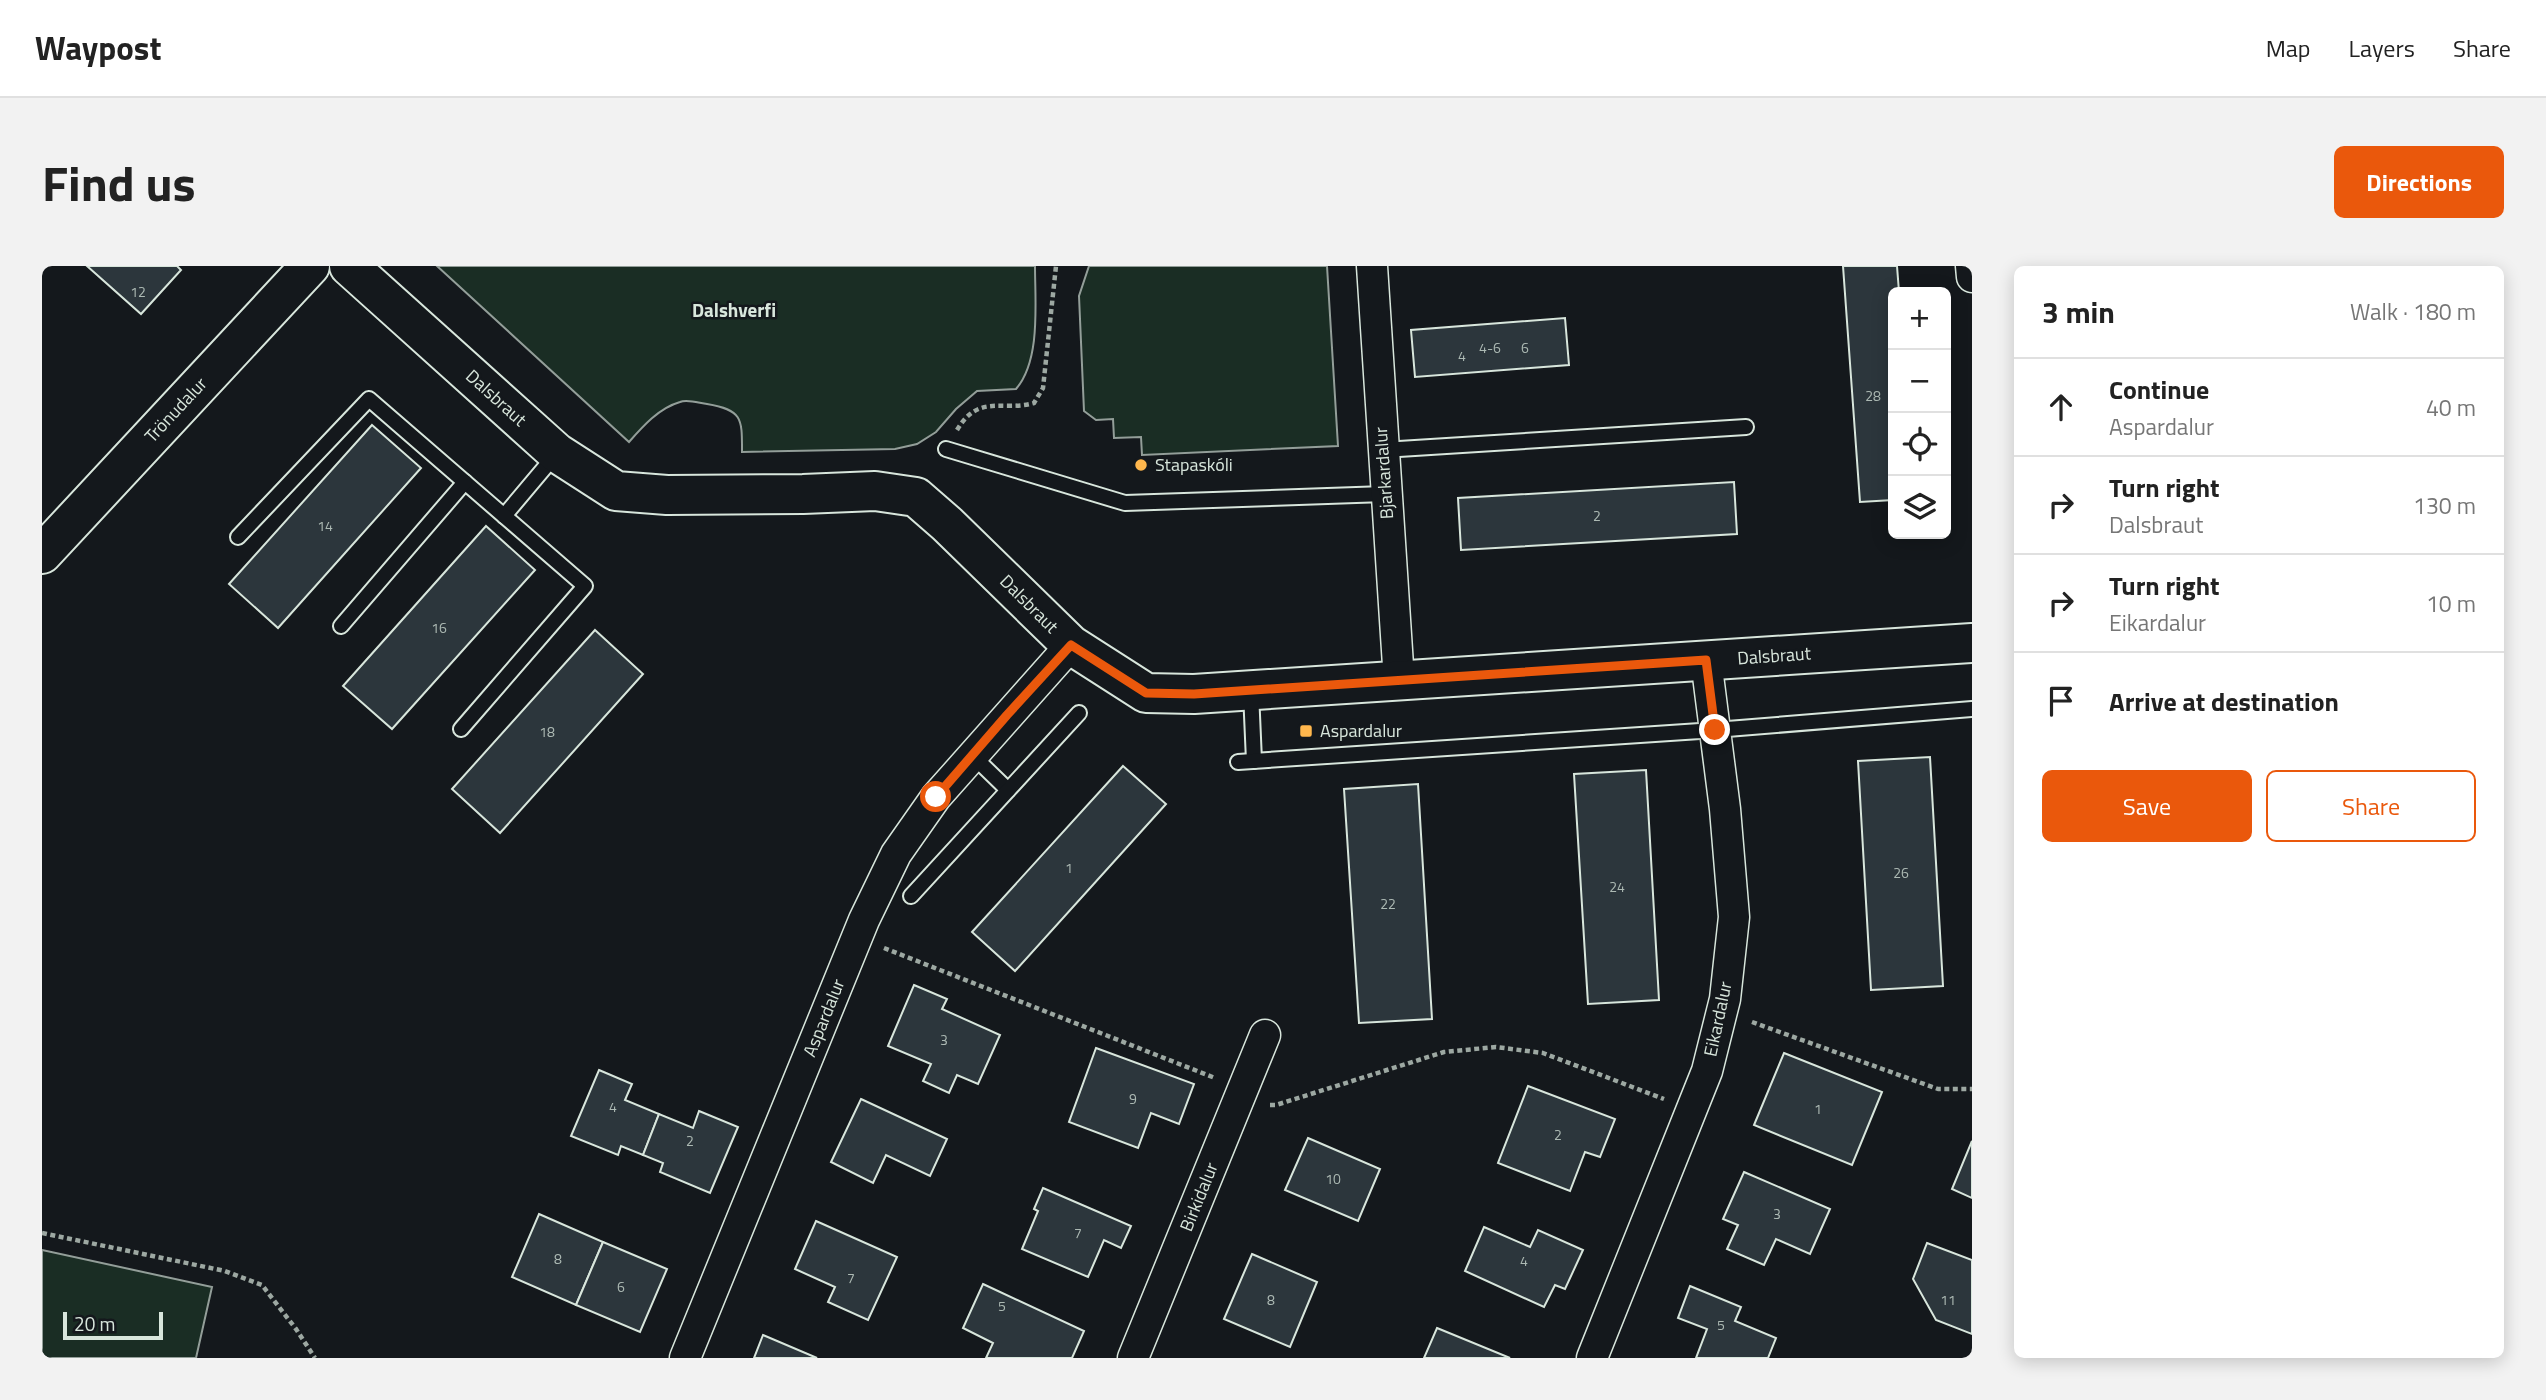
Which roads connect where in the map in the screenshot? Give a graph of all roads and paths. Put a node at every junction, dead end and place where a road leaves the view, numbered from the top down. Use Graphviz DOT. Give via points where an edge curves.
graph roads {
  1 [pos="310,266"];
  2 [pos="349,266"];
  3 [pos="1056,266"];
  4 [pos="1372,266"];
  5 [pos="1971,266"];
  6 [pos="1972,277"];
  7 [pos="1746,426"];
  8 [pos="946,449"];
  9 [pos="1382,450"];
  10 [pos="557,453"];
  11 [pos="465,482"];
  12 [pos="1385,494"];
  13 [pos="504,516"];
  14 [pos="239,537"];
  15 [pos="42,554"];
  16 [pos="341,626"];
  17 [pos="1972,643"];
  18 [pos="1071,645"];
  19 [pos="1706,660"];
  20 [pos="1399,681"];
  21 [pos="1251,691"];
  22 [pos="1972,709"];
  23 [pos="1079,713"];
  24 [pos="461,729"];
  25 [pos="1715,730"];
  26 [pos="972,755"];
  27 [pos="1254,761"];
  28 [pos="1238,762"];
  29 [pos="1008,790"];
  30 [pos="911,896"];
  31 [pos="857,938"];
  32 [pos="1722,1011"];
  33 [pos="1265,1035"];
  34 [pos="1972,1089"];
  35 [pos="1241,1095"];
  36 [pos="1691,1109"];
  37 [pos="42,1233"];
  38 [pos="315,1358"];
  39 [pos="685,1358"];
  40 [pos="1133,1358"];
  41 [pos="1592,1358"];
  1 -- 15 [label="street, Trönudalur"];
  2 -- 10 [label="street, Dalsbraut"];
  3 -- 8 [label="path" via="1043,388 1034,403 1020,407 998,404 973,411"];
  4 -- 9 [label="street, Bjarkardalur"];
  5 -- 6 [label="street"];
  7 -- 9 [label="lane"];
  8 -- 12 [label="lane" via="1125,503"];
  9 -- 12 [label="street, Bjarkardalur"];
  10 -- 13 [label="lane"];
  10 -- 18 [label="street, Dalsbraut" via="616,491 667,495 875,491 916,497"];
  11 -- 13 [label="lane"];
  11 -- 14 [label="lane" via="369,400"];
  11 -- 16 [label="lane"];
  12 -- 20 [label="street, Bjarkardalur"];
  13 -- 24 [label="lane" via="585,586"];
  17 -- 19 [label="street, Dalsbraut"];
  18 -- 21 [label="street, Dalsbraut" via="1146,693"];
  18 -- 26 [label="street, Aspardalur"];
  19 -- 20 [label="street, Dalsbraut"];
  19 -- 25 [label="street, Eikardalur"];
  20 -- 21 [label="street, Dalsbraut"];
  21 -- 27 [label="lane"];
  22 -- 25 [label="lane"];
  23 -- 29 [label="lane"];
  25 -- 27 [label="lane"];
  25 -- 32 [label="street, Eikardalur" via="1734,917"];
  26 -- 29 [label="lane"];
  26 -- 31 [label="street, Aspardalur" via="896,854"];
  27 -- 28 [label="lane"];
  29 -- 30 [label="lane"];
  31 -- 35 [label="path"];
  31 -- 39 [label="street, Aspardalur"];
  32 -- 34 [label="path" via="1938,1089"];
  32 -- 36 [label="street, Eikardalur" via="1707,1071"];
  33 -- 35 [label="street, Birkidalur"];
  35 -- 36 [label="path" via="1276,1105 1444,1052 1496,1047 1543,1053"];
  35 -- 40 [label="street, Birkidalur"];
  36 -- 41 [label="street, Eikardalur"];
  37 -- 38 [label="path" via="225,1271 261,1285"];
}
